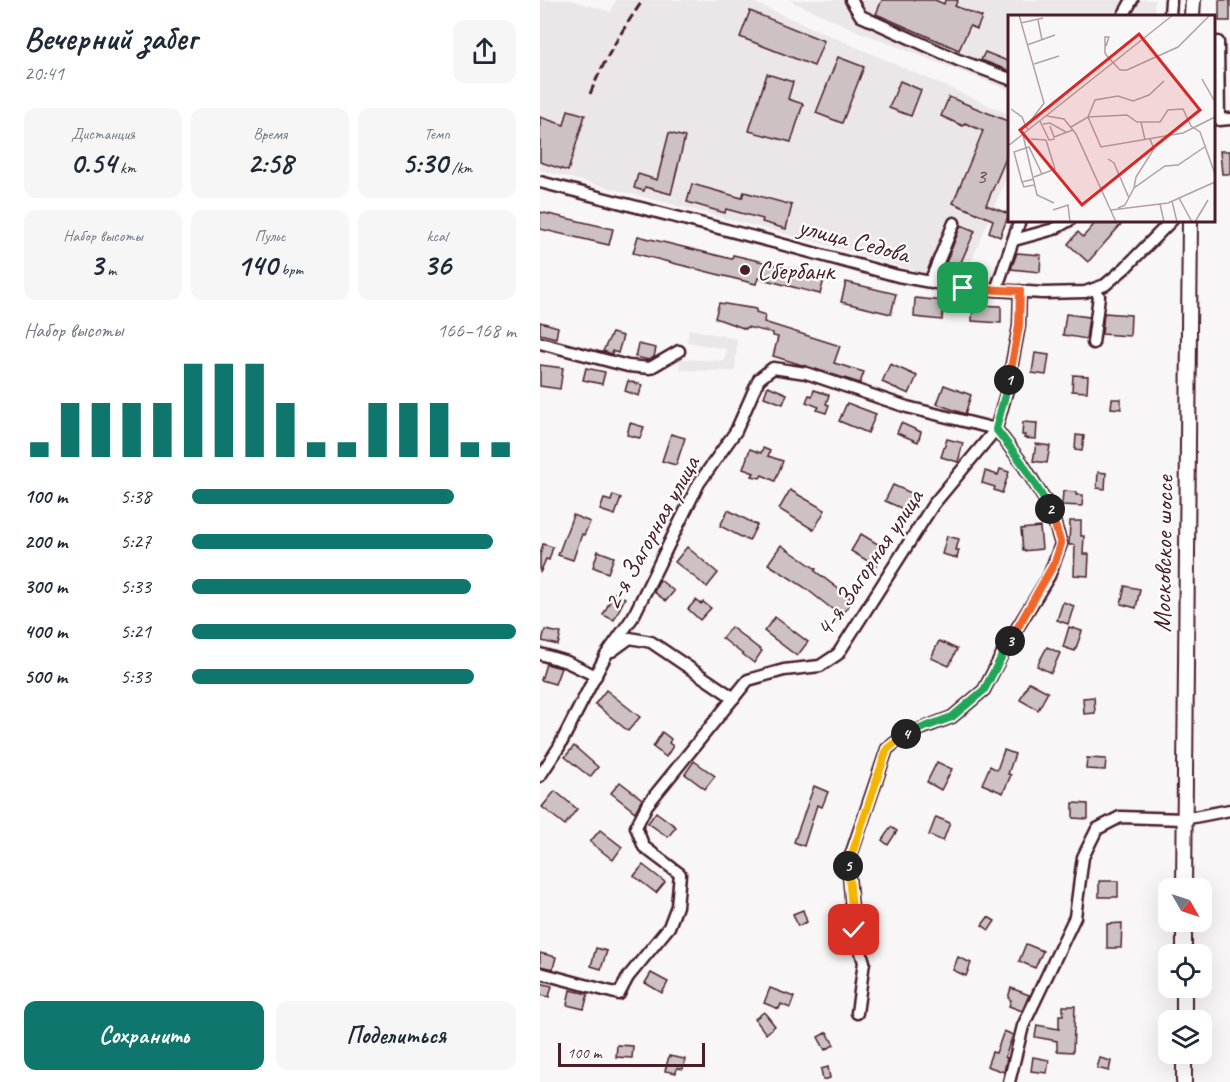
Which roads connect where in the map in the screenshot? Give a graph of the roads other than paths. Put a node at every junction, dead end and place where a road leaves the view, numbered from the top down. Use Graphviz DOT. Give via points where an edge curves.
graph roads {
  1 [pos="851,0"];
  2 [pos="1132,0"];
  3 [pos="1171,0"];
  4 [pos="1124,15"];
  5 [pos="1170,15"];
  6 [pos="1216,42"];
  7 [pos="1230,42"];
  8 [pos="1008,78"];
  9 [pos="1221,122"];
  10 [pos="540,182"];
  11 [pos="1019,222"];
  12 [pos="1066,222"];
  13 [pos="1170,222"];
  14 [pos="1190,222"];
  15 [pos="954,223"];
  16 [pos="1014,240"];
  17 [pos="931,283"];
  18 [pos="996,290"];
  19 [pos="1095,290"];
  20 [pos="1020,291"];
  21 [pos="540,343"];
  22 [pos="1093,343"];
  23 [pos="679,351"];
  24 [pos="996,429"];
  25 [pos="540,654"];
  26 [pos="606,656"];
  27 [pos="596,675"];
  28 [pos="734,698"];
  29 [pos="540,776"];
  30 [pos="1230,810"];
  31 [pos="1184,819"];
  32 [pos="1184,878"];
  33 [pos="540,973"];
  34 [pos="858,1013"];
  35 [pos="1184,1064"];
  36 [pos="1008,1082"];
  37 [pos="1184,1082"];
  1 -- 8 [label="street" via="861,16"];
  2 -- 4 [label="street"];
  3 -- 5 [label="street"];
  6 -- 7 [label="street"];
  6 -- 9 [label="street"];
  10 -- 17 [label="street, улица Седова"];
  11 -- 16 [label="street"];
  12 -- 16 [label="street" via="1038,235"];
  13 -- 19 [label="street" via="1114,278"];
  14 -- 31 [label="main road, Московское шоссе"];
  15 -- 17 [label="street"];
  16 -- 18 [label="street"];
  17 -- 18 [label="street, улица Седова"];
  18 -- 20 [label="street, улица Седова"];
  19 -- 20 [label="street, улица Седова"];
  19 -- 22 [label="street" via="1099,296"];
  20 -- 24 [label="street, 4-я Загорная улица" via="1019,326"];
  21 -- 23 [label="street" via="650,368"];
  24 -- 26 [label="street, 2-я Загорная улица" via="907,407 806,373 772,368 759,379 736,431 699,483 633,616"];
  24 -- 28 [label="street, 4-я Загорная улица" via="933,505 838,654 820,666 748,680"];
  24 -- 34 [label="street" via="1050,508 1061,544 1049,576 984,690 952,717 905,735 887,749 848,864 854,930 864,962"];
  25 -- 27 [label="street"];
  26 -- 27 [label="street, 2-я Загорная улица"];
  26 -- 28 [label="street" via="630,638 651,642"];
  27 -- 29 [label="street, 2-я Загорная улица"];
  28 -- 33 [label="street, 4-я Загорная улица" via="647,805 636,827 644,847 680,874 677,906 669,927 619,994"];
  30 -- 31 [label="street"];
  31 -- 32 [label="main road, Московское шоссе"];
  31 -- 36 [label="street" via="1120,818 1097,829 1083,857 1075,917 1023,1026"];
  35 -- 37 [label="main road"];
}
